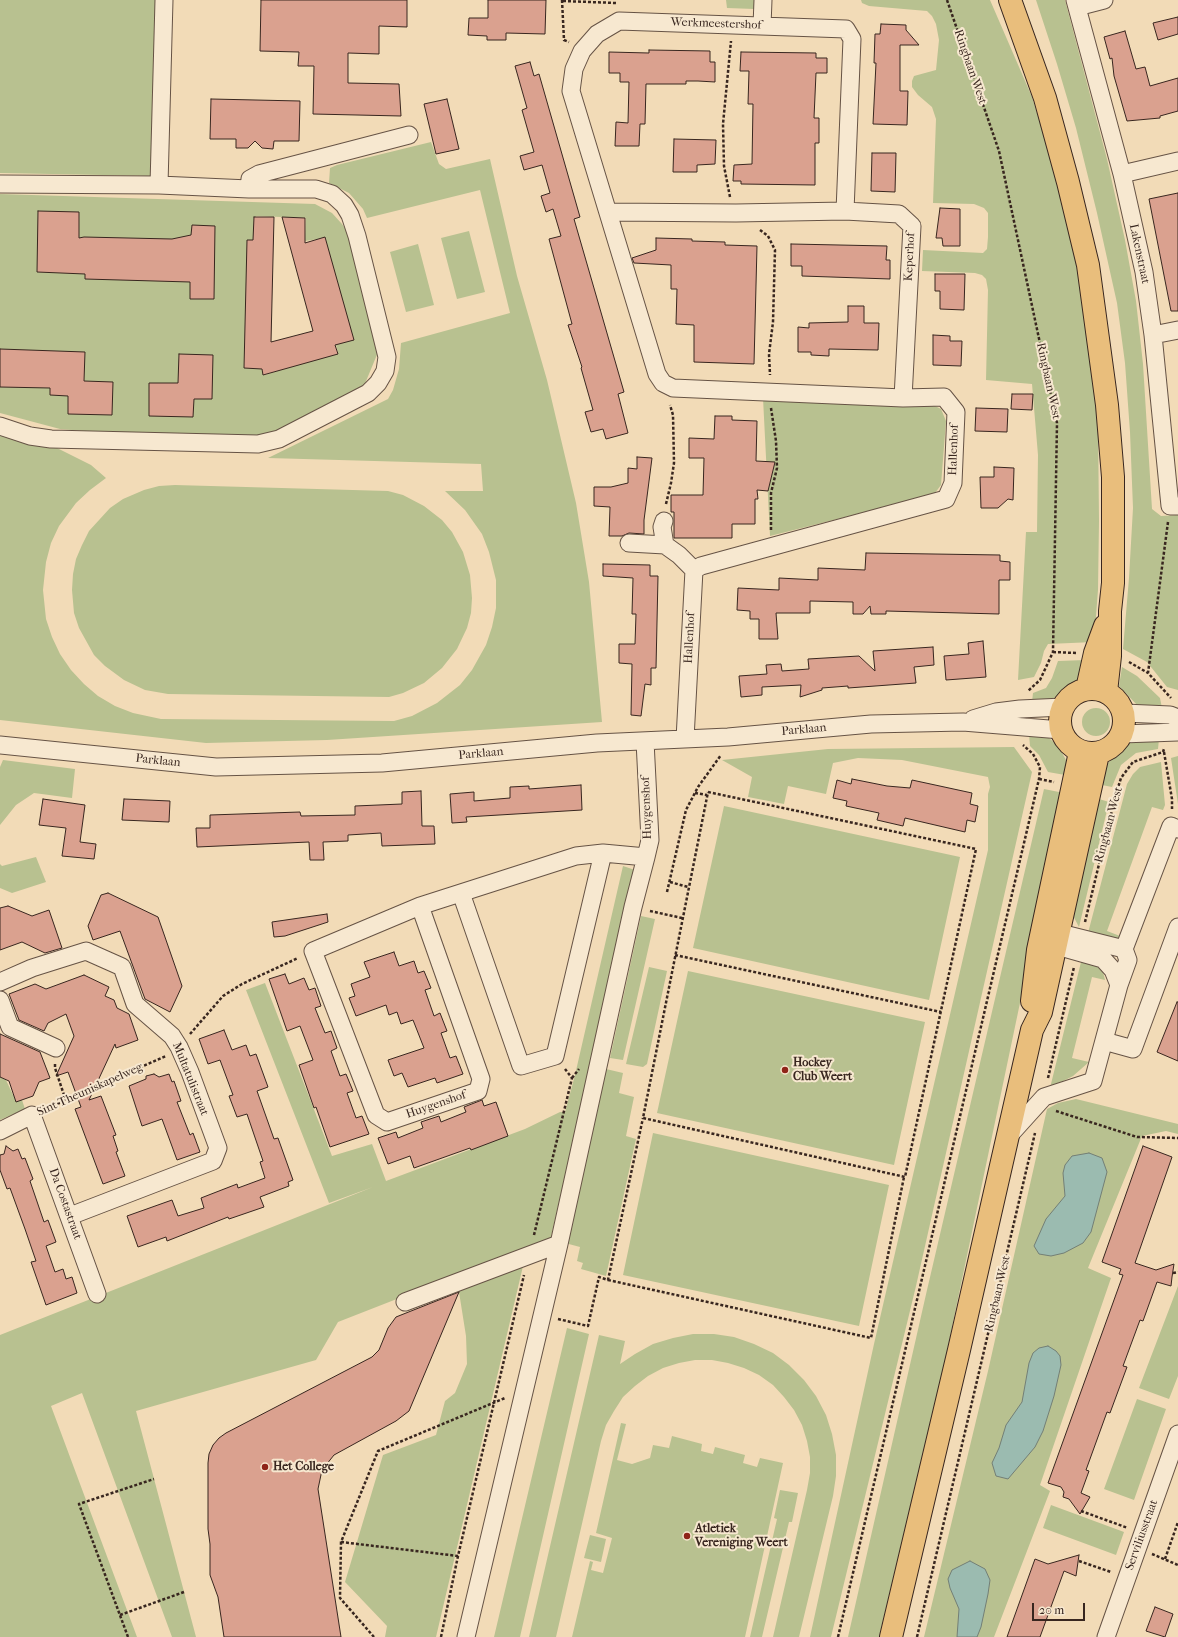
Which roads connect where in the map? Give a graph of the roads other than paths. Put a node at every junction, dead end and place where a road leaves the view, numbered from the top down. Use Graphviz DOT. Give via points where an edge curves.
graph roads {
  1 [pos="164,0"];
  2 [pos="763,0"];
  3 [pos="1010,0"];
  4 [pos="1104,0"];
  5 [pos="1076,3"];
  6 [pos="762,26"];
  7 [pos="409,135"];
  8 [pos="1178,161"];
  9 [pos="1122,174"];
  10 [pos="0,184"];
  11 [pos="158,185"];
  12 [pos="249,189"];
  13 [pos="845,211"];
  14 [pos="608,212"];
  15 [pos="1178,330"];
  16 [pos="1153,335"];
  17 [pos="903,398"];
  18 [pos="0,426"];
  19 [pos="1175,506"];
  20 [pos="664,522"];
  21 [pos="629,543"];
  22 [pos="665,546"];
  23 [pos="694,570"];
  24 [pos="1097,691"];
  25 [pos="1063,707"];
  26 [pos="1174,716"];
  27 [pos="963,722"];
  28 [pos="1123,723"];
  29 [pos="1060,730"];
  30 [pos="1173,732"];
  31 [pos="685,739"];
  32 [pos="645,741"];
  33 [pos="0,745"];
  34 [pos="1089,753"];
  35 [pos="1174,828"];
  36 [pos="603,853"];
  37 [pos="646,857"];
  38 [pos="461,893"];
  39 [pos="420,906"];
  40 [pos="1178,927"];
  41 [pos="1063,940"];
  42 [pos="1124,949"];
  43 [pos="0,982"];
  44 [pos="1119,985"];
  45 [pos="0,1000"];
  46 [pos="1104,1041"];
  47 [pos="56,1048"];
  48 [pos="32,1115"];
  49 [pos="0,1131"];
  50 [pos="1007,1138"];
  51 [pos="70,1216"];
  52 [pos="559,1244"];
  53 [pos="97,1294"];
  54 [pos="405,1302"];
  55 [pos="1178,1434"];
  56 [pos="466,1637"];
  57 [pos="891,1637"];
  58 [pos="1106,1637"];
  1 -- 11 [label="street"];
  2 -- 6 [label="street"];
  3 -- 24 [label="main road" via="1044,98 1088,265 1107,405 1113,477 1113,583 1110,656"];
  4 -- 5 [label="street"];
  5 -- 9 [label="street, Lakenstraat"];
  6 -- 13 [label="street, Werkmeestershof" via="846,29 852,39"];
  6 -- 14 [label="street, Werkmeestershof" via="619,21 598,34 582,51 574,69 572,91"];
  7 -- 12 [label="street" via="259,174 250,179"];
  8 -- 9 [label="street"];
  9 -- 16 [label="street, Lakenstraat" via="1144,272"];
  10 -- 11 [label="street"];
  11 -- 12 [label="street"];
  12 -- 18 [label="street" via="316,189 332,194 344,204 358,236 388,357 385,371 368,393 279,439 258,444 51,440"];
  13 -- 14 [label="street, Keperhof" via="736,214"];
  13 -- 17 [label="street, Keperhof" via="899,214 912,226"];
  14 -- 17 [label="street, Hallenhof" via="657,374 663,383 673,388"];
  15 -- 16 [label="street"];
  16 -- 19 [label="street, Lakenstraat"];
  17 -- 23 [label="street, Hallenhof" via="944,397 956,412 953,483 946,499"];
  20 -- 22 [label="street" via="662,526"];
  21 -- 22 [label="street"];
  22 -- 23 [label="street"];
  23 -- 31 [label="street, Hallenhof"];
  24 -- 25 [label="main road" via="1072,695"];
  24 -- 28 [label="main road" via="1117,700"];
  25 -- 27 [label="street, Parklaan" via="996,712"];
  25 -- 29 [label="main road" via="1059,722"];
  26 -- 28 [label="street"];
  27 -- 29 [label="street, Parklaan"];
  27 -- 31 [label="street, Parklaan" via="871,724"];
  28 -- 30 [label="street"];
  28 -- 34 [label="main road" via="1119,739 1110,748"];
  29 -- 34 [label="main road" via="1068,743"];
  31 -- 32 [label="street, Parklaan"];
  32 -- 33 [label="street, Parklaan" via="597,743 382,763 216,767"];
  32 -- 37 [label="street, Huygenshof" via="650,840"];
  34 -- 41 [label="main road, Ringbaan West"];
  35 -- 42 [label="street"];
  36 -- 37 [label="street, Huygenshof"];
  36 -- 38 [label="street, Huygenshof" via="576,856"];
  36 -- 38 [label="street" via="555,1056 520,1066"];
  37 -- 52 [label="street"];
  38 -- 39 [label="street, Huygenshof"];
  39 -- 39 [label="street, Huygenshof" via="481,1079 478,1091 387,1122 376,1115 313,951"];
  40 -- 46 [label="street" via="1133,1049"];
  41 -- 42 [label="street"];
  41 -- 44 [label="street" via="1103,959 1113,970"];
  41 -- 50 [label="main road, Ringbaan West" via="1041,1012 1032,1030"];
  42 -- 44 [label="street" via="1128,960"];
  43 -- 51 [label="street, Multatulistraat" via="32,968 86,951 122,967 135,1004 162,1026 179,1047 218,1148 213,1161"];
  44 -- 46 [label="street"];
  45 -- 47 [label="street" via="10,1027"];
  46 -- 50 [label="street" via="1094,1081 1044,1097"];
  48 -- 49 [label="street, Sint Theuniskapelweg"];
  48 -- 51 [label="street, Da Costastraat"];
  50 -- 57 [label="main road, Ringbaan West"];
  51 -- 53 [label="street, Da Costastraat"];
  52 -- 54 [label="street"];
  52 -- 56 [label="street"];
  55 -- 58 [label="street, Serviliusstraat"];
}
